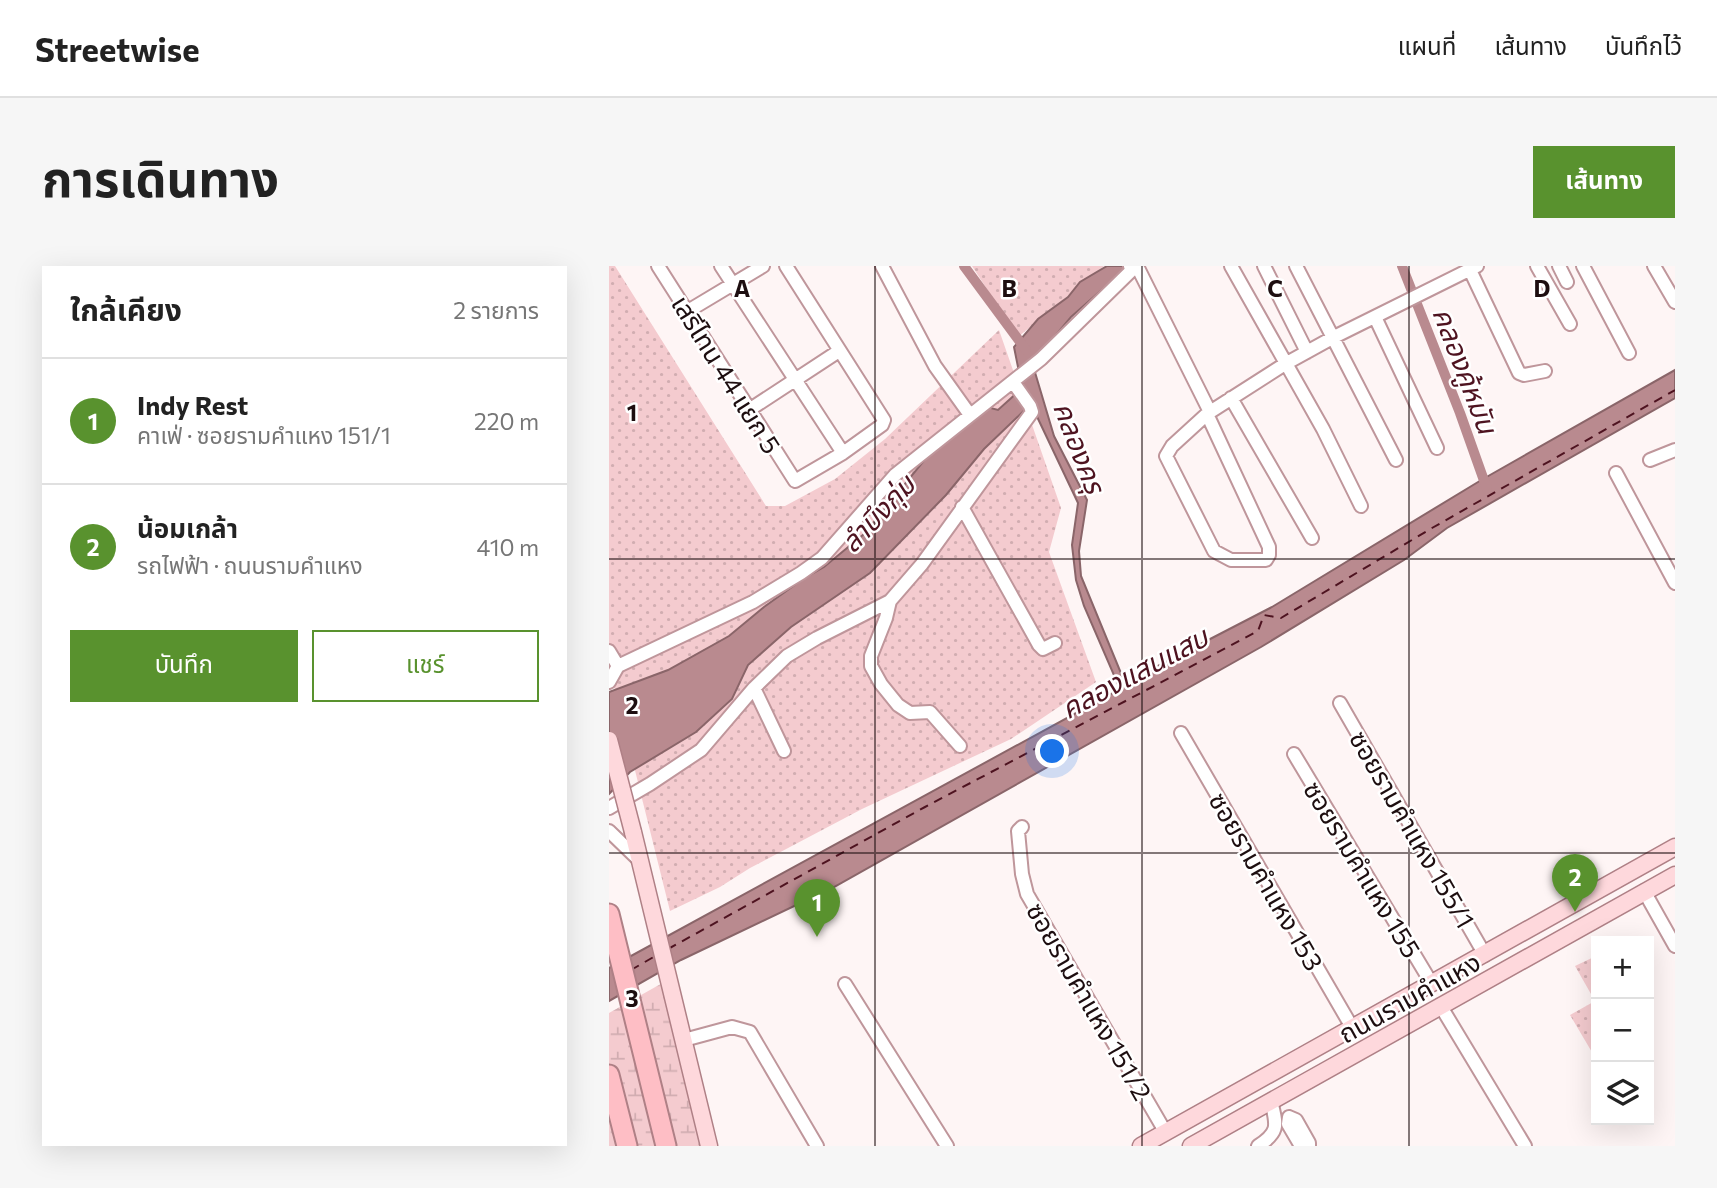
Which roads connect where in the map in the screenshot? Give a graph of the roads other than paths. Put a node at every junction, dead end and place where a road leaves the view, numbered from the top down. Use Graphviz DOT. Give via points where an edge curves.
graph roads {
  1 [pos="658,266"];
  2 [pos="721,266"];
  3 [pos="763,266"];
  4 [pos="786,266"];
  5 [pos="882,266"];
  6 [pos="1231,266"];
  7 [pos="1264,266"];
  8 [pos="1296,266"];
  9 [pos="1537,266"];
  10 [pos="1559,266"];
  11 [pos="1583,266"];
  12 [pos="1654,266"];
  13 [pos="1137,267"];
  14 [pos="1466,269"];
  15 [pos="1567,282"];
  16 [pos="732,284"];
  17 [pos="1675,302"];
  18 [pos="688,312"];
  19 [pos="1375,317"];
  20 [pos="1570,324"];
  21 [pos="1333,337"];
  22 [pos="839,351"];
  23 [pos="1307,352"];
  24 [pos="1629,353"];
  25 [pos="1285,364"];
  26 [pos="1545,371"];
  27 [pos="795,379"];
  28 [pos="1015,383"];
  29 [pos="1231,398"];
  30 [pos="749,410"];
  31 [pos="1208,413"];
  32 [pos="970,415"];
  33 [pos="1437,448"];
  34 [pos="1675,450"];
  35 [pos="843,453"];
  36 [pos="1396,460"];
  37 [pos="1650,460"];
  38 [pos="1616,473"];
  39 [pos="1361,506"];
  40 [pos="962,507"];
  41 [pos="1313,538"];
  42 [pos="1675,583"];
  43 [pos="890,601"];
  44 [pos="1055,643"];
  45 [pos="609,651"];
  46 [pos="618,666"];
  47 [pos="609,682"];
  48 [pos="754,688"];
  49 [pos="1340,703"];
  50 [pos="1181,733"];
  51 [pos="609,740"];
  52 [pos="960,746"];
  53 [pos="784,751"];
  54 [pos="1294,754"];
  55 [pos="609,808"];
  56 [pos="1022,827"];
  57 [pos="609,831"];
  58 [pos="1675,847"];
  59 [pos="640,862"];
  60 [pos="1675,875"];
  61 [pos="1644,891"];
  62 [pos="609,914"];
  63 [pos="1675,946"];
  64 [pos="1485,955"];
  65 [pos="845,984"];
  66 [pos="1432,984"];
  67 [pos="1440,1005"];
  68 [pos="1353,1029"];
  69 [pos="684,1040"];
  70 [pos="609,1075"];
  71 [pos="1274,1098"];
  72 [pos="1289,1117"];
  73 [pos="1166,1133"];
  74 [pos="627,1146"];
  75 [pos="666,1146"];
  76 [pos="709,1146"];
  77 [pos="817,1146"];
  78 [pos="947,1146"];
  79 [pos="1142,1146"];
  80 [pos="1191,1146"];
  81 [pos="1258,1146"];
  82 [pos="1301,1146"];
  83 [pos="1309,1146"];
  84 [pos="1525,1146"];
  1 -- 18 [label="street, เสรีไทน 44 แยก 5"];
  2 -- 16 [label="street"];
  3 -- 16 [label="street"];
  4 -- 22 [label="street"];
  5 -- 32 [label="street" via="936,366"];
  6 -- 25 [label="street"];
  7 -- 23 [label="street"];
  8 -- 21 [label="street"];
  9 -- 20 [label="street"];
  10 -- 15 [label="street"];
  11 -- 24 [label="street"];
  12 -- 17 [label="street"];
  13 -- 28 [label="street"];
  13 -- 31 [label="street"];
  14 -- 19 [label="street"];
  14 -- 26 [label="street" via="1519,373"];
  16 -- 18 [label="street"];
  16 -- 27 [label="street"];
  18 -- 30 [label="street, เสรีไทน 44 แยก 5"];
  19 -- 21 [label="street"];
  19 -- 33 [label="street"];
  21 -- 23 [label="street"];
  21 -- 36 [label="street"];
  22 -- 27 [label="street"];
  22 -- 35 [label="street" via="883,416 882,425"];
  23 -- 25 [label="street"];
  25 -- 29 [label="street"];
  25 -- 39 [label="street"];
  27 -- 30 [label="street"];
  27 -- 35 [label="street"];
  28 -- 32 [label="street"];
  28 -- 40 [label="street" via="1032,412"];
  29 -- 31 [label="street"];
  29 -- 41 [label="street"];
  30 -- 35 [label="street, เสรีไทน 44 แยก 5" via="796,481"];
  31 -- 31 [label="street" via="1166,456 1214,551 1231,560 1264,560 1269,547"];
  32 -- 46 [label="street" via="895,475 822,558 801,573 753,602"];
  34 -- 37 [label="street"];
  38 -- 42 [label="street"];
  40 -- 43 [label="street"];
  40 -- 44 [label="street" via="1039,645 1043,649"];
  43 -- 48 [label="street" via="787,656"];
  43 -- 52 [label="street" via="871,656 873,671 898,705 910,713 930,712"];
  45 -- 46 [label="street"];
  46 -- 47 [label="street"];
  48 -- 53 [label="street"];
  48 -- 55 [label="street" via="701,750"];
  49 -- 64 [label="street, ซอยรามคำแหง 155/1"];
  50 -- 68 [label="street, ซอยรามคำแหง 153"];
  51 -- 59 [label="main road, bridge"];
  54 -- 66 [label="street, ซอยรามคำแหง 155"];
  56 -- 73 [label="street, ซอยรามคำแหง 151/2" via="1018,840 1027,894"];
  57 -- 59 [label="street"];
  58 -- 64 [label="main road, ถนนรามคำแหง"];
  59 -- 69 [label="main road"];
  60 -- 61 [label="main road, ถนนรามคำแหง"];
  61 -- 63 [label="street"];
  61 -- 67 [label="main road, ถนนรามคำแหง"];
  62 -- 75 [label="highway"];
  64 -- 66 [label="main road, ถนนรามคำแหง"];
  65 -- 78 [label="street"];
  66 -- 68 [label="main road, ถนนรามคำแหง"];
  67 -- 71 [label="main road, ถนนรามคำแหง"];
  67 -- 84 [label="street"];
  68 -- 73 [label="main road, ถนนรามคำแหง"];
  69 -- 76 [label="main road"];
  69 -- 77 [label="street" via="732,1027 750,1031"];
  70 -- 74 [label="highway"];
  71 -- 72 [label="street"];
  71 -- 80 [label="main road, ถนนรามคำแหง"];
  71 -- 81 [label="street" via="1274,1134"];
  72 -- 82 [label="street" via="1288,1124"];
  72 -- 83 [label="street" via="1296,1120"];
  73 -- 79 [label="main road, ถนนรามคำแหง"];
}
